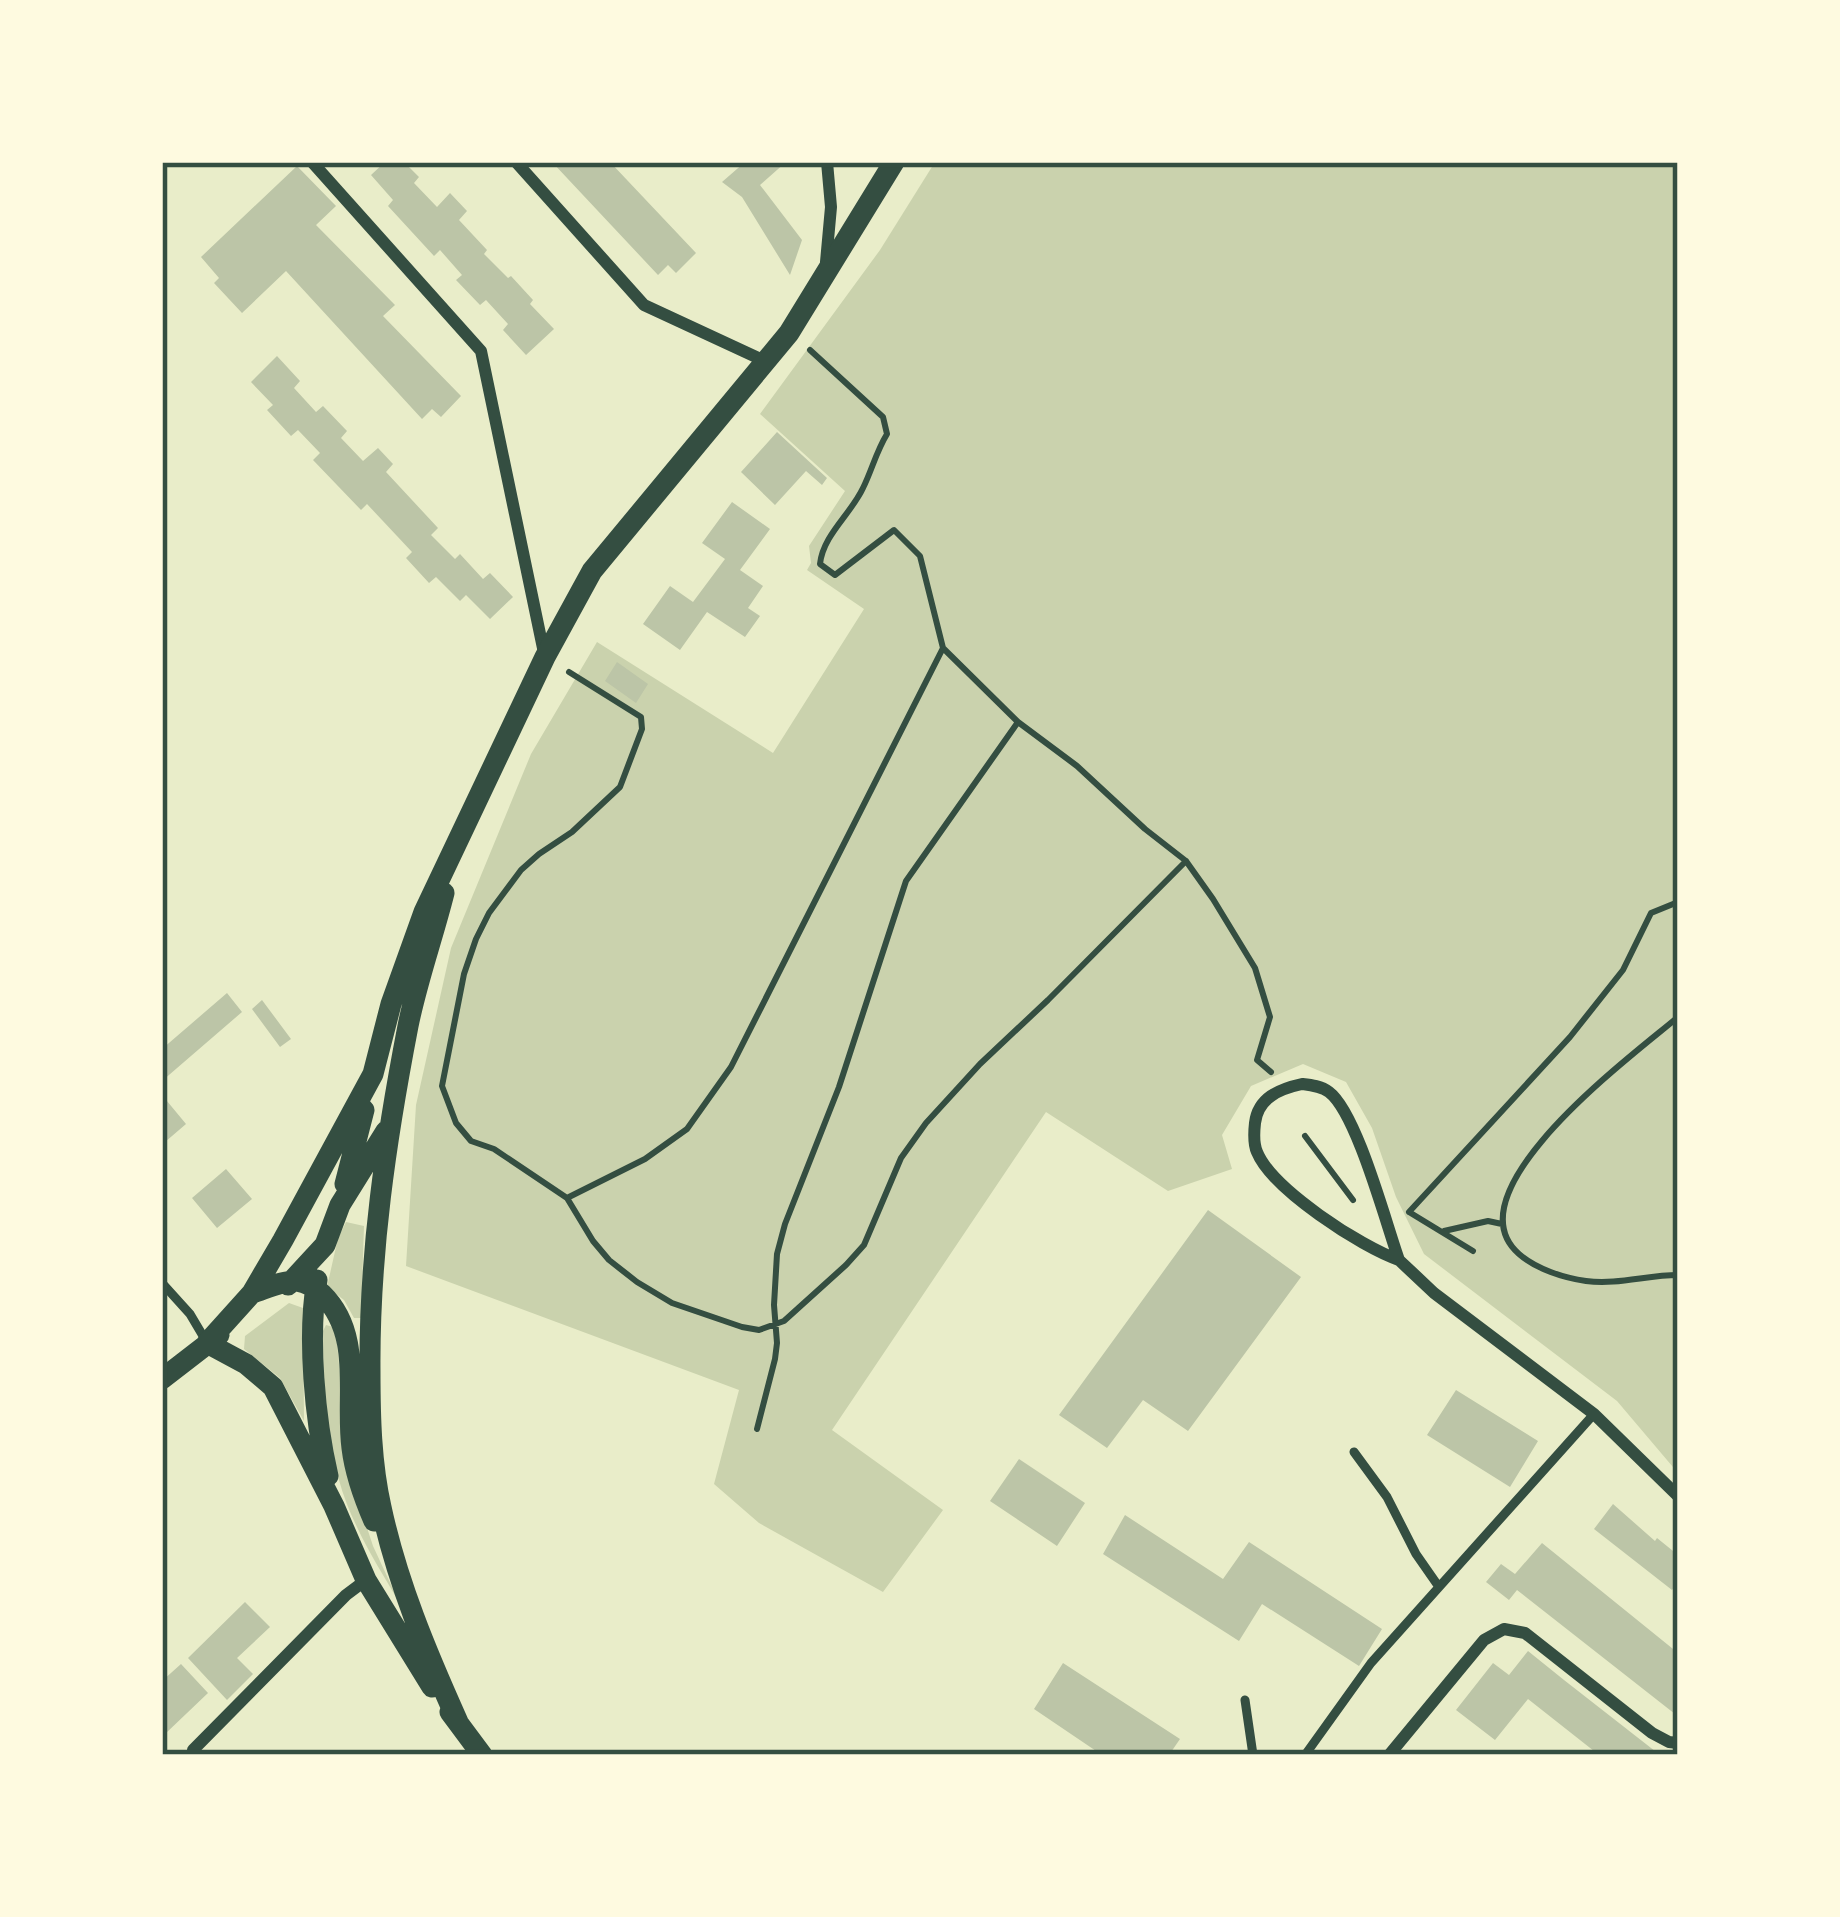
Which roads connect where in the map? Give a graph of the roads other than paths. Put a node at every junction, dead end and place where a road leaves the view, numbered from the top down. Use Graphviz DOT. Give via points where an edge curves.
graph roads {
  1 [pos="516,162"];
  2 [pos="827,162"];
  3 [pos="894,162"];
  4 [pos="315,163"];
  5 [pos="825,277"];
  6 [pos="767,362"];
  7 [pos="545,658"];
  8 [pos="458,838"];
  9 [pos="373,1074"];
  10 [pos="393,1120"];
  11 [pos="340,1205"];
  12 [pos="1399,1260"];
  13 [pos="162,1283"];
  14 [pos="305,1284"];
  15 [pos="252,1293"];
  16 [pos="207,1343"];
  17 [pos="162,1379"];
  18 [pos="1594,1414"];
  19 [pos="1354,1452"];
  20 [pos="1678,1496"];
  21 [pos="334,1505"];
  22 [pos="366,1580"];
  23 [pos="401,1582"];
  24 [pos="1439,1587"];
  25 [pos="1246,1700"];
  26 [pos="458,1723"];
  27 [pos="1678,1743"];
  28 [pos="193,1750"];
  29 [pos="482,1755"];
  30 [pos="1253,1755"];
  31 [pos="1305,1755"];
  32 [pos="1389,1755"];
  1 -- 6 [label="street" via="644,305"];
  2 -- 5 [label="street"];
  3 -- 5 [label="street"];
  4 -- 7 [label="street" via="481,351"];
  5 -- 6 [label="street"];
  6 -- 7 [label="street" via="592,571"];
  7 -- 8 [label="street"];
  8 -- 9 [label="street" via="424,912"];
  8 -- 10 [label="street" via="409,1022"];
  9 -- 11 [label="street"];
  9 -- 15 [label="street"];
  10 -- 11 [label="street"];
  10 -- 23 [label="street" via="375,1234 370,1391 380,1505"];
  11 -- 14 [label="street"];
  12 -- 12 [label="street" via="1321,1216 1257,1154 1257,1111 1274,1093 1319,1087 1342,1107"];
  12 -- 18 [label="street"];
  13 -- 16 [label="lane"];
  14 -- 15 [label="street"];
  14 -- 16 [label="street"];
  14 -- 21 [label="street"];
  14 -- 23 [label="street" via="331,1303 350,1346 352,1449"];
  15 -- 16 [label="street"];
  16 -- 17 [label="street"];
  16 -- 21 [label="street" via="273,1387"];
  18 -- 20 [label="street"];
  18 -- 24 [label="lane"];
  19 -- 24 [label="lane"];
  21 -- 22 [label="street"];
  22 -- 26 [label="street"];
  22 -- 28 [label="street"];
  23 -- 26 [label="street"];
  24 -- 31 [label="lane" via="1356,1680"];
  25 -- 30 [label="lane"];
  26 -- 29 [label="street"];
  27 -- 32 [label="street" via="1652,1733 1525,1633 1504,1628 1484,1640"];
}
